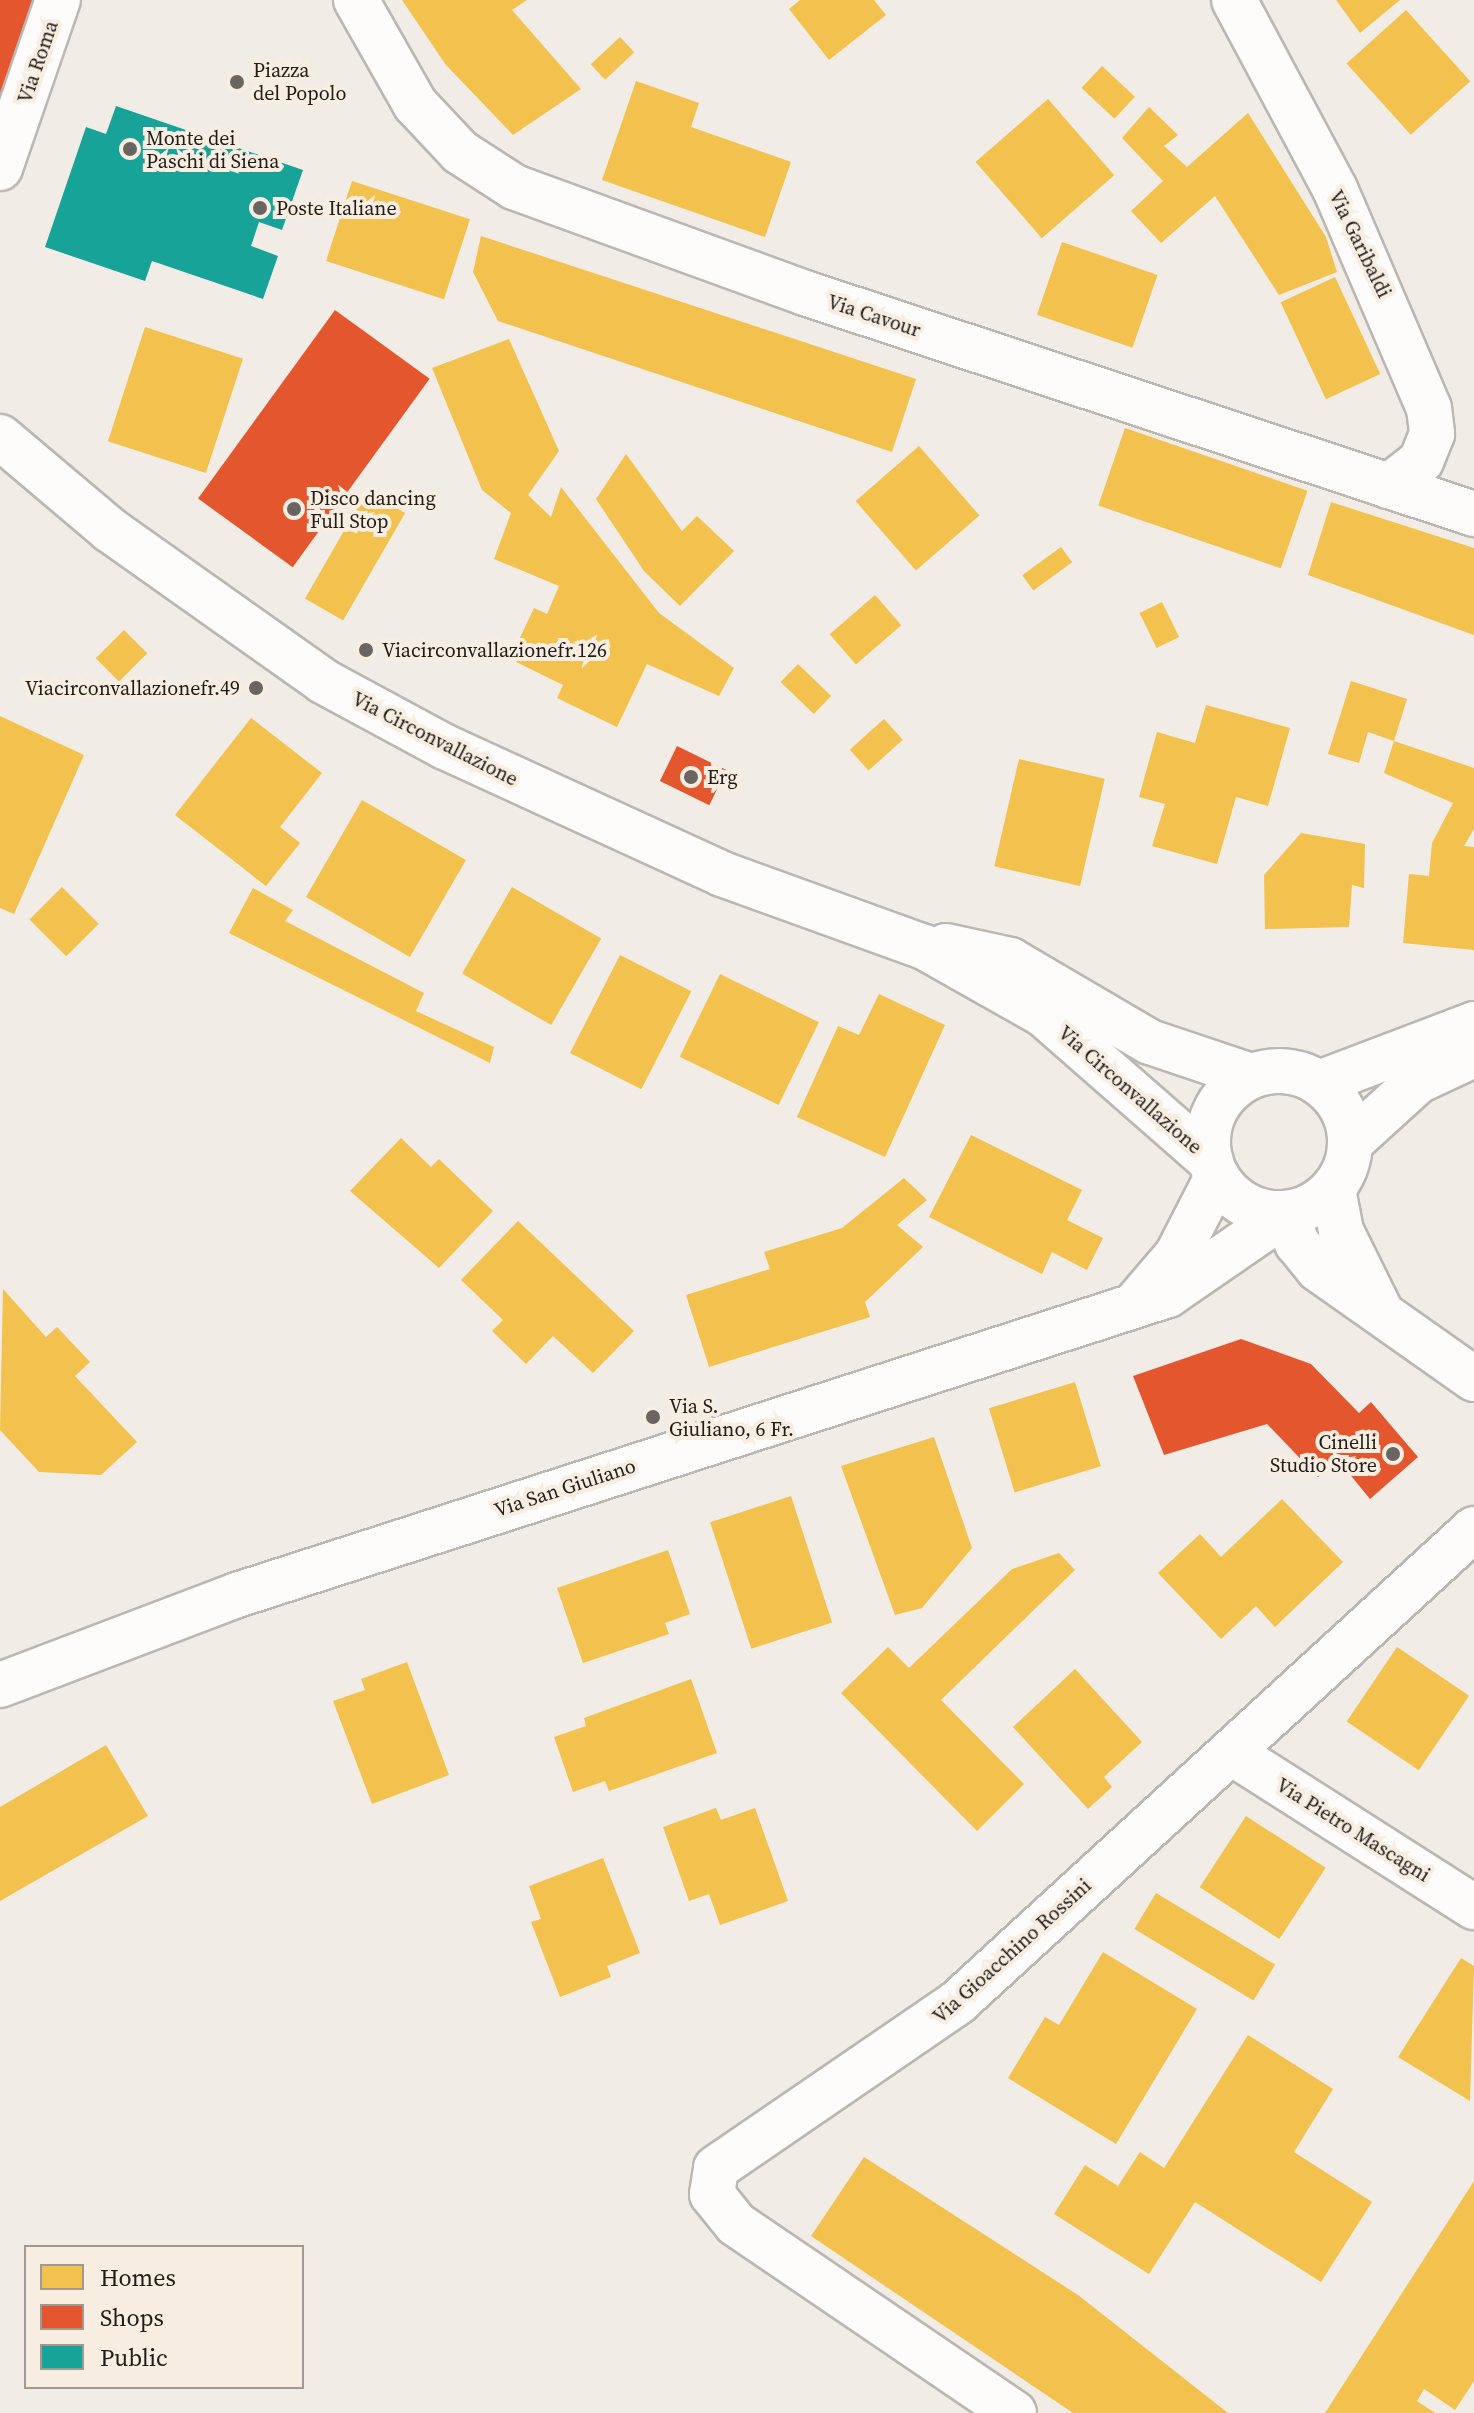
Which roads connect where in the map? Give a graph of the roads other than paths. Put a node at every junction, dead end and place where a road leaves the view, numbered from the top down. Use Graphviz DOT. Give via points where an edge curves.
graph roads {
  1 [pos="58,0"];
  2 [pos="356,0"];
  3 [pos="1234,0"];
  4 [pos="0,168"];
  5 [pos="0,437"];
  6 [pos="1389,486"];
  7 [pos="1474,514"];
  8 [pos="924,947"];
  9 [pos="1474,1024"];
  10 [pos="1474,1055"];
  11 [pos="1251,1076"];
  12 [pos="1319,1083"];
  13 [pos="1351,1142"];
  14 [pos="1214,1169"];
  15 [pos="1333,1189"];
  16 [pos="1287,1213"];
  17 [pos="1135,1304"];
  18 [pos="1380,1310"];
  19 [pos="1474,1379"];
  20 [pos="1474,1529"];
  21 [pos="0,1685"];
  22 [pos="1232,1753"];
  23 [pos="1474,1907"];
  24 [pos="1014,2413"];
  1 -- 4 [label="main road, Via Roma"];
  2 -- 6 [label="main road, Via Cavour" via="415,104 460,152 514,187 820,298"];
  3 -- 6 [label="main road, Via Garibaldi" via="1347,215 1429,408 1432,434 1421,461"];
  5 -- 8 [label="main road, Via Circonvallazione" via="122,539 373,709 722,874"];
  6 -- 7 [label="main road, Via Cavour"];
  8 -- 11 [label="main road, Via Circonvallazione" via="959,945 1010,960 1150,1042"];
  8 -- 14 [label="main road, Via Circonvallazione" via="1043,1014"];
  9 -- 12 [label="main road"];
  10 -- 13 [label="main road" via="1418,1081"];
  11 -- 12 [label="main road, Via Circonvallazione" via="1283,1071"];
  11 -- 14 [label="main road, Via Circonvallazione" via="1219,1104 1209,1132"];
  12 -- 13 [label="main road" via="1338,1102"];
  13 -- 15 [label="main road"];
  14 -- 16 [label="main road, Via Circonvallazione" via="1240,1201"];
  14 -- 17 [label="main road" via="1177,1255"];
  15 -- 16 [label="main road"];
  15 -- 18 [label="main road" via="1341,1231"];
  16 -- 17 [label="main road, Via San Giuliano" via="1193,1284"];
  16 -- 18 [label="main road" via="1297,1243 1318,1269"];
  17 -- 21 [label="main road, Via San Giuliano" via="237,1595"];
  18 -- 19 [label="main road"];
  20 -- 22 [label="main road, Via Gioacchino Rossini"];
  22 -- 23 [label="main road, Via Pietro Mascagni"];
  22 -- 24 [label="main road, Via Gioacchino Rossini" via="937,2020 745,2143 709,2181 720,2210 752,2237"];
}
